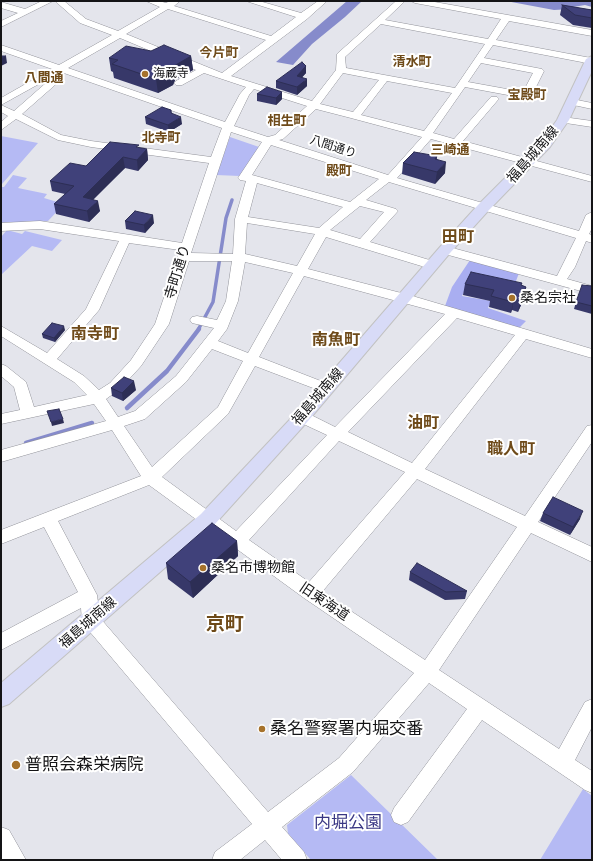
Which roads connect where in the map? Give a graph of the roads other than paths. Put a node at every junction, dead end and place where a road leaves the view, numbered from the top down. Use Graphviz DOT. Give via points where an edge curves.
graph roads {
  1 [pos="49,1"];
  2 [pos="59,1"];
  3 [pos="150,1"];
  4 [pos="176,1"];
  5 [pos="250,1"];
  6 [pos="308,1"];
  7 [pos="401,1"];
  8 [pos="415,1"];
  9 [pos="321,2"];
  10 [pos="1,5"];
  11 [pos="167,6"];
  12 [pos="24,12"];
  13 [pos="304,17"];
  14 [pos="506,18"];
  15 [pos="379,21"];
  16 [pos="1,24"];
  17 [pos="592,34"];
  18 [pos="118,35"];
  19 [pos="272,39"];
  20 [pos="489,42"];
  21 [pos="1,49"];
  22 [pos="548,53"];
  23 [pos="478,60"];
  24 [pos="592,60"];
  25 [pos="61,69"];
  26 [pos="203,70"];
  27 [pos="340,70"];
  28 [pos="539,71"];
  29 [pos="224,76"];
  30 [pos="385,78"];
  31 [pos="179,83"];
  32 [pos="252,86"];
  33 [pos="460,87"];
  34 [pos="494,99"];
  35 [pos="1,102"];
  36 [pos="572,102"];
  37 [pos="314,105"];
  38 [pos="592,106"];
  39 [pos="1,108"];
  40 [pos="16,115"];
  41 [pos="355,116"];
  42 [pos="563,120"];
  43 [pos="592,124"];
  44 [pos="1,127"];
  45 [pos="228,127"];
  46 [pos="428,135"];
  47 [pos="269,140"];
  48 [pos="456,143"];
  49 [pos="215,161"];
  50 [pos="530,163"];
  51 [pos="253,178"];
  52 [pos="388,179"];
  53 [pos="592,179"];
  54 [pos="355,204"];
  55 [pos="483,208"];
  56 [pos="592,216"];
  57 [pos="241,219"];
  58 [pos="2,228"];
  59 [pos="323,232"];
  60 [pos="126,238"];
  61 [pos="587,238"];
  62 [pos="363,244"];
  63 [pos="445,250"];
  64 [pos="184,252"];
  65 [pos="237,258"];
  66 [pos="432,265"];
  67 [pos="301,271"];
  68 [pos="560,282"];
  69 [pos="592,290"];
  70 [pos="404,298"];
  71 [pos="454,314"];
  72 [pos="202,321"];
  73 [pos="222,325"];
  74 [pos="1,330"];
  75 [pos="523,334"];
  76 [pos="209,343"];
  77 [pos="592,354"];
  78 [pos="250,358"];
  79 [pos="49,359"];
  80 [pos="1,369"];
  81 [pos="326,388"];
  82 [pos="98,398"];
  83 [pos="28,412"];
  84 [pos="302,417"];
  85 [pos="1,419"];
  86 [pos="115,424"];
  87 [pos="592,430"];
  88 [pos="337,434"];
  89 [pos="1,456"];
  90 [pos="414,472"];
  91 [pos="150,478"];
  92 [pos="48,518"];
  93 [pos="208,519"];
  94 [pos="527,524"];
  95 [pos="1,537"];
  96 [pos="237,542"];
  97 [pos="592,555"];
  98 [pos="310,592"];
  99 [pos="88,595"];
  100 [pos="91,621"];
  101 [pos="1,642"];
  102 [pos="426,672"];
  103 [pos="1,697"];
  104 [pos="480,707"];
  105 [pos="592,708"];
  106 [pos="562,763"];
  107 [pos="592,783"];
  108 [pos="401,815"];
  109 [pos="267,826"];
  110 [pos="1,838"];
  111 [pos="15,860"];
  112 [pos="224,860"];
  113 [pos="296,860"];
  1 -- 12 [label="street"];
  2 -- 18 [label="street" via="83,21"];
  3 -- 11 [label="street"];
  4 -- 11 [label="street"];
  5 -- 13 [label="street"];
  6 -- 9 [label="street"];
  7 -- 15 [label="street"];
  8 -- 14 [label="street"];
  9 -- 13 [label="street"];
  10 -- 12 [label="street"];
  11 -- 18 [label="street"];
  11 -- 19 [label="street"];
  12 -- 16 [label="street"];
  13 -- 19 [label="street"];
  14 -- 17 [label="street"];
  14 -- 20 [label="street"];
  15 -- 20 [label="street"];
  15 -- 27 [label="street" via="340,56"];
  18 -- 25 [label="street"];
  18 -- 26 [label="street"];
  19 -- 29 [label="street"];
  20 -- 22 [label="street"];
  20 -- 23 [label="street"];
  21 -- 25 [label="street, 八間通り"];
  22 -- 24 [label="street"];
  22 -- 28 [label="street"];
  23 -- 28 [label="street"];
  23 -- 33 [label="street"];
  24 -- 36 [label="main road, 福島城南線"];
  25 -- 35 [label="street"];
  25 -- 40 [label="street" via="60,76"];
  25 -- 45 [label="street, 八間通り"];
  26 -- 29 [label="street"];
  26 -- 31 [label="street"];
  27 -- 30 [label="street"];
  27 -- 37 [label="street"];
  28 -- 33 [label="street" via="528,93 524,95"];
  29 -- 32 [label="street"];
  30 -- 33 [label="street"];
  30 -- 41 [label="street"];
  32 -- 37 [label="street"];
  32 -- 45 [label="street, 寺町通り"];
  33 -- 46 [label="street"];
  34 -- 48 [label="street"];
  36 -- 38 [label="street"];
  36 -- 42 [label="main road, 福島城南線"];
  37 -- 41 [label="street"];
  37 -- 47 [label="street" via="279,137"];
  39 -- 40 [label="street"];
  40 -- 44 [label="street"];
  40 -- 49 [label="street" via="58,137"];
  41 -- 46 [label="street"];
  42 -- 43 [label="street"];
  42 -- 50 [label="main road, 福島城南線"];
  45 -- 47 [label="street, 八間通り"];
  45 -- 49 [label="street, 寺町通り"];
  46 -- 48 [label="street"];
  46 -- 52 [label="street"];
  47 -- 51 [label="street" via="244,178"];
  47 -- 52 [label="street, 八間通り"];
  48 -- 50 [label="street"];
  49 -- 64 [label="street, 寺町通り"];
  50 -- 53 [label="street"];
  50 -- 55 [label="main road, 福島城南線"];
  51 -- 54 [label="street"];
  51 -- 57 [label="street"];
  52 -- 54 [label="street"];
  52 -- 55 [label="street, 八間通り"];
  54 -- 59 [label="street"];
  54 -- 62 [label="street" via="392,211"];
  55 -- 61 [label="street, 八間通り"];
  55 -- 63 [label="main road, 福島城南線"];
  56 -- 61 [label="street"];
  57 -- 59 [label="street"];
  57 -- 65 [label="street"];
  58 -- 60 [label="street" via="40,225"];
  59 -- 62 [label="street"];
  59 -- 67 [label="street"];
  60 -- 64 [label="street"];
  60 -- 79 [label="street" via="92,310"];
  61 -- 68 [label="street"];
  62 -- 66 [label="street"];
  63 -- 66 [label="main road, 福島城南線"];
  63 -- 68 [label="street"];
  64 -- 65 [label="street" via="211,258"];
  64 -- 82 [label="street, 寺町通り" via="162,324 136,362 115,386"];
  65 -- 67 [label="street" via="250,258"];
  65 -- 73 [label="street" via="232,301"];
  66 -- 70 [label="main road, 福島城南線"];
  67 -- 70 [label="street"];
  67 -- 78 [label="street"];
  68 -- 69 [label="street"];
  70 -- 71 [label="street"];
  70 -- 81 [label="main road, 福島城南線"];
  71 -- 75 [label="street"];
  71 -- 88 [label="street"];
  72 -- 73 [label="street"];
  73 -- 76 [label="street"];
  74 -- 79 [label="street"];
  75 -- 77 [label="street"];
  75 -- 90 [label="street"];
  76 -- 78 [label="street"];
  76 -- 86 [label="street" via="181,379 140,415"];
  78 -- 81 [label="street"];
  78 -- 91 [label="street" via="223,410"];
  79 -- 82 [label="street" via="79,379"];
  80 -- 83 [label="street" via="21,385"];
  81 -- 84 [label="main road, 福島城南線"];
  82 -- 83 [label="street"];
  82 -- 86 [label="street"];
  83 -- 85 [label="street"];
  84 -- 88 [label="street"];
  84 -- 93 [label="main road, 福島城南線"];
  86 -- 89 [label="street"];
  86 -- 91 [label="street"];
  87 -- 94 [label="street"];
  88 -- 90 [label="street"];
  88 -- 96 [label="street"];
  90 -- 94 [label="street"];
  90 -- 98 [label="street"];
  91 -- 92 [label="street"];
  91 -- 93 [label="street, 旧東海道"];
  92 -- 95 [label="street"];
  92 -- 99 [label="street"];
  93 -- 96 [label="street, 旧東海道"];
  93 -- 100 [label="main road, 福島城南線"];
  94 -- 97 [label="street"];
  94 -- 102 [label="street"];
  96 -- 98 [label="street, 旧東海道"];
  98 -- 102 [label="street, 旧東海道"];
  99 -- 100 [label="street"];
  99 -- 101 [label="street"];
  100 -- 103 [label="main road, 福島城南線"];
  100 -- 109 [label="street"];
  102 -- 104 [label="street, 旧東海道"];
  102 -- 109 [label="street" via="346,765"];
  104 -- 106 [label="street, 旧東海道"];
  104 -- 108 [label="street"];
  105 -- 106 [label="street"];
  106 -- 107 [label="street, 旧東海道"];
  109 -- 112 [label="street"];
  109 -- 113 [label="street"];
  110 -- 111 [label="street"];
}
